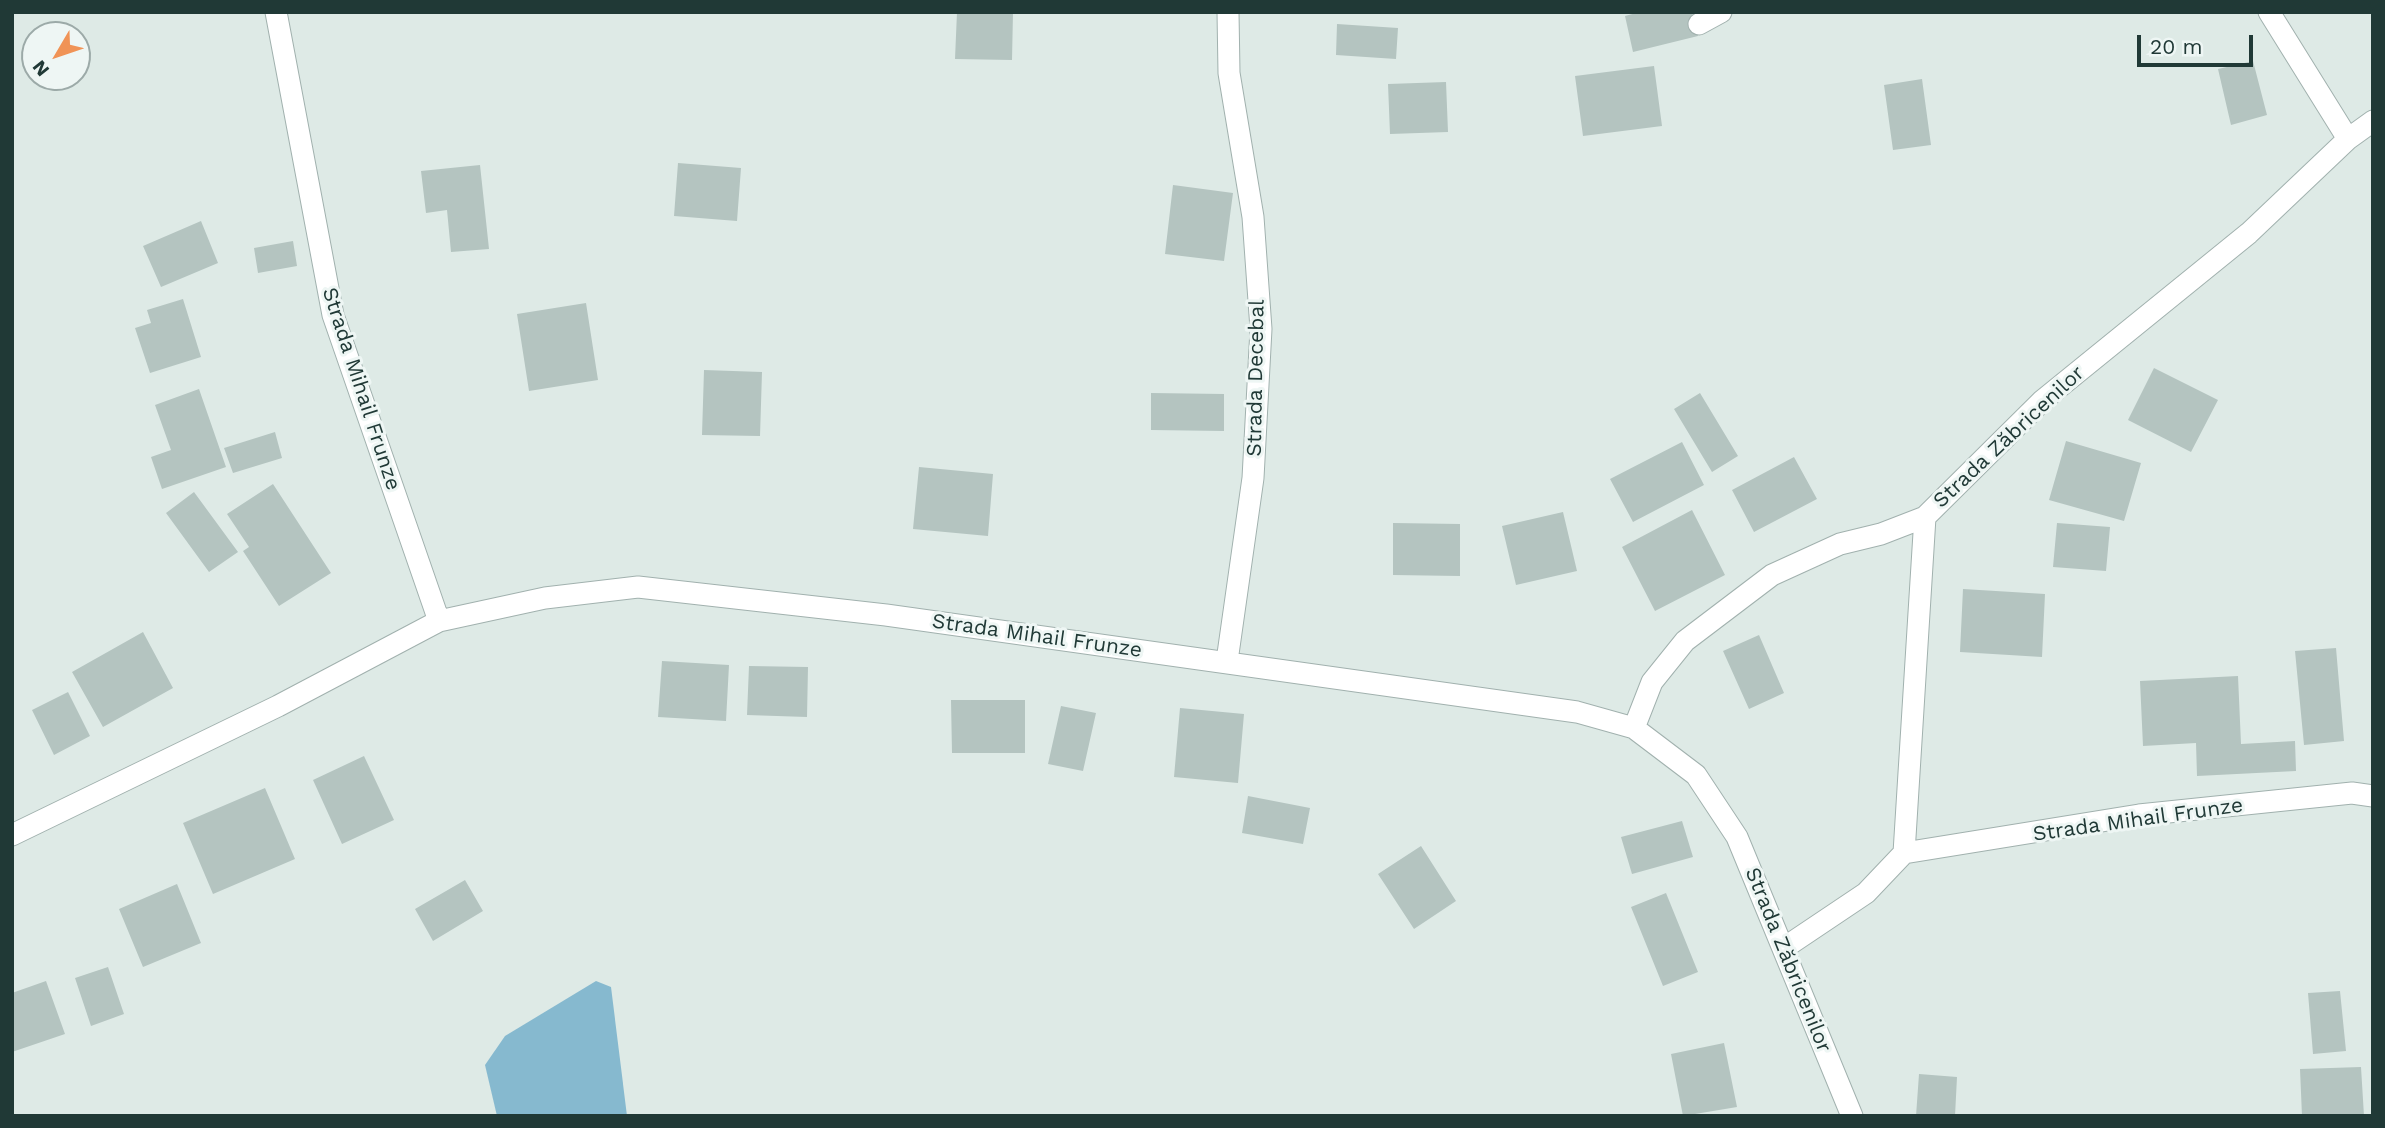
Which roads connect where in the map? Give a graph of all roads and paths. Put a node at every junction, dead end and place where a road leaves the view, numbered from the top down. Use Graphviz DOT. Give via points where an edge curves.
graph roads {
  1 [pos="276,12"];
  2 [pos="1228,12"];
  3 [pos="1721,12"];
  4 [pos="2269,12"];
  5 [pos="1699,24"];
  6 [pos="2373,121"];
  7 [pos="2347,139"];
  8 [pos="1925,516"];
  9 [pos="439,621"];
  10 [pos="1227,661"];
  11 [pos="1634,728"];
  12 [pos="2373,796"];
  13 [pos="12,835"];
  14 [pos="1904,853"];
  15 [pos="1784,948"];
  16 [pos="1852,1116"];
  1 -- 9 [label="street, Strada Mihail Frunze" via="333,315"];
  2 -- 10 [label="street, Strada Decebal" via="1229,73 1253,217 1261,329 1253,478"];
  3 -- 5 [label="street"];
  4 -- 7 [label="street"];
  6 -- 7 [label="street, Strada Zăbricenilor"];
  7 -- 8 [label="street, Strada Zăbricenilor" via="2249,233 2042,401"];
  8 -- 11 [label="street, Strada Zăbricenilor" via="1840,544 1772,575 1685,641 1652,682"];
  8 -- 14 [label="street"];
  9 -- 10 [label="street, Strada Mihail Frunze" via="545,598 638,586"];
  9 -- 13 [label="street, Strada Mihail Frunze" via="278,706"];
  10 -- 11 [label="street, Strada Mihail Frunze" via="1577,712"];
  11 -- 15 [label="street, Strada Zăbricenilor" via="1696,775 1737,837"];
  12 -- 14 [label="street, Strada Mihail Frunze" via="2352,793 2138,815"];
  14 -- 15 [label="street" via="1866,894"];
  15 -- 16 [label="street, Strada Zăbricenilor"];
}
